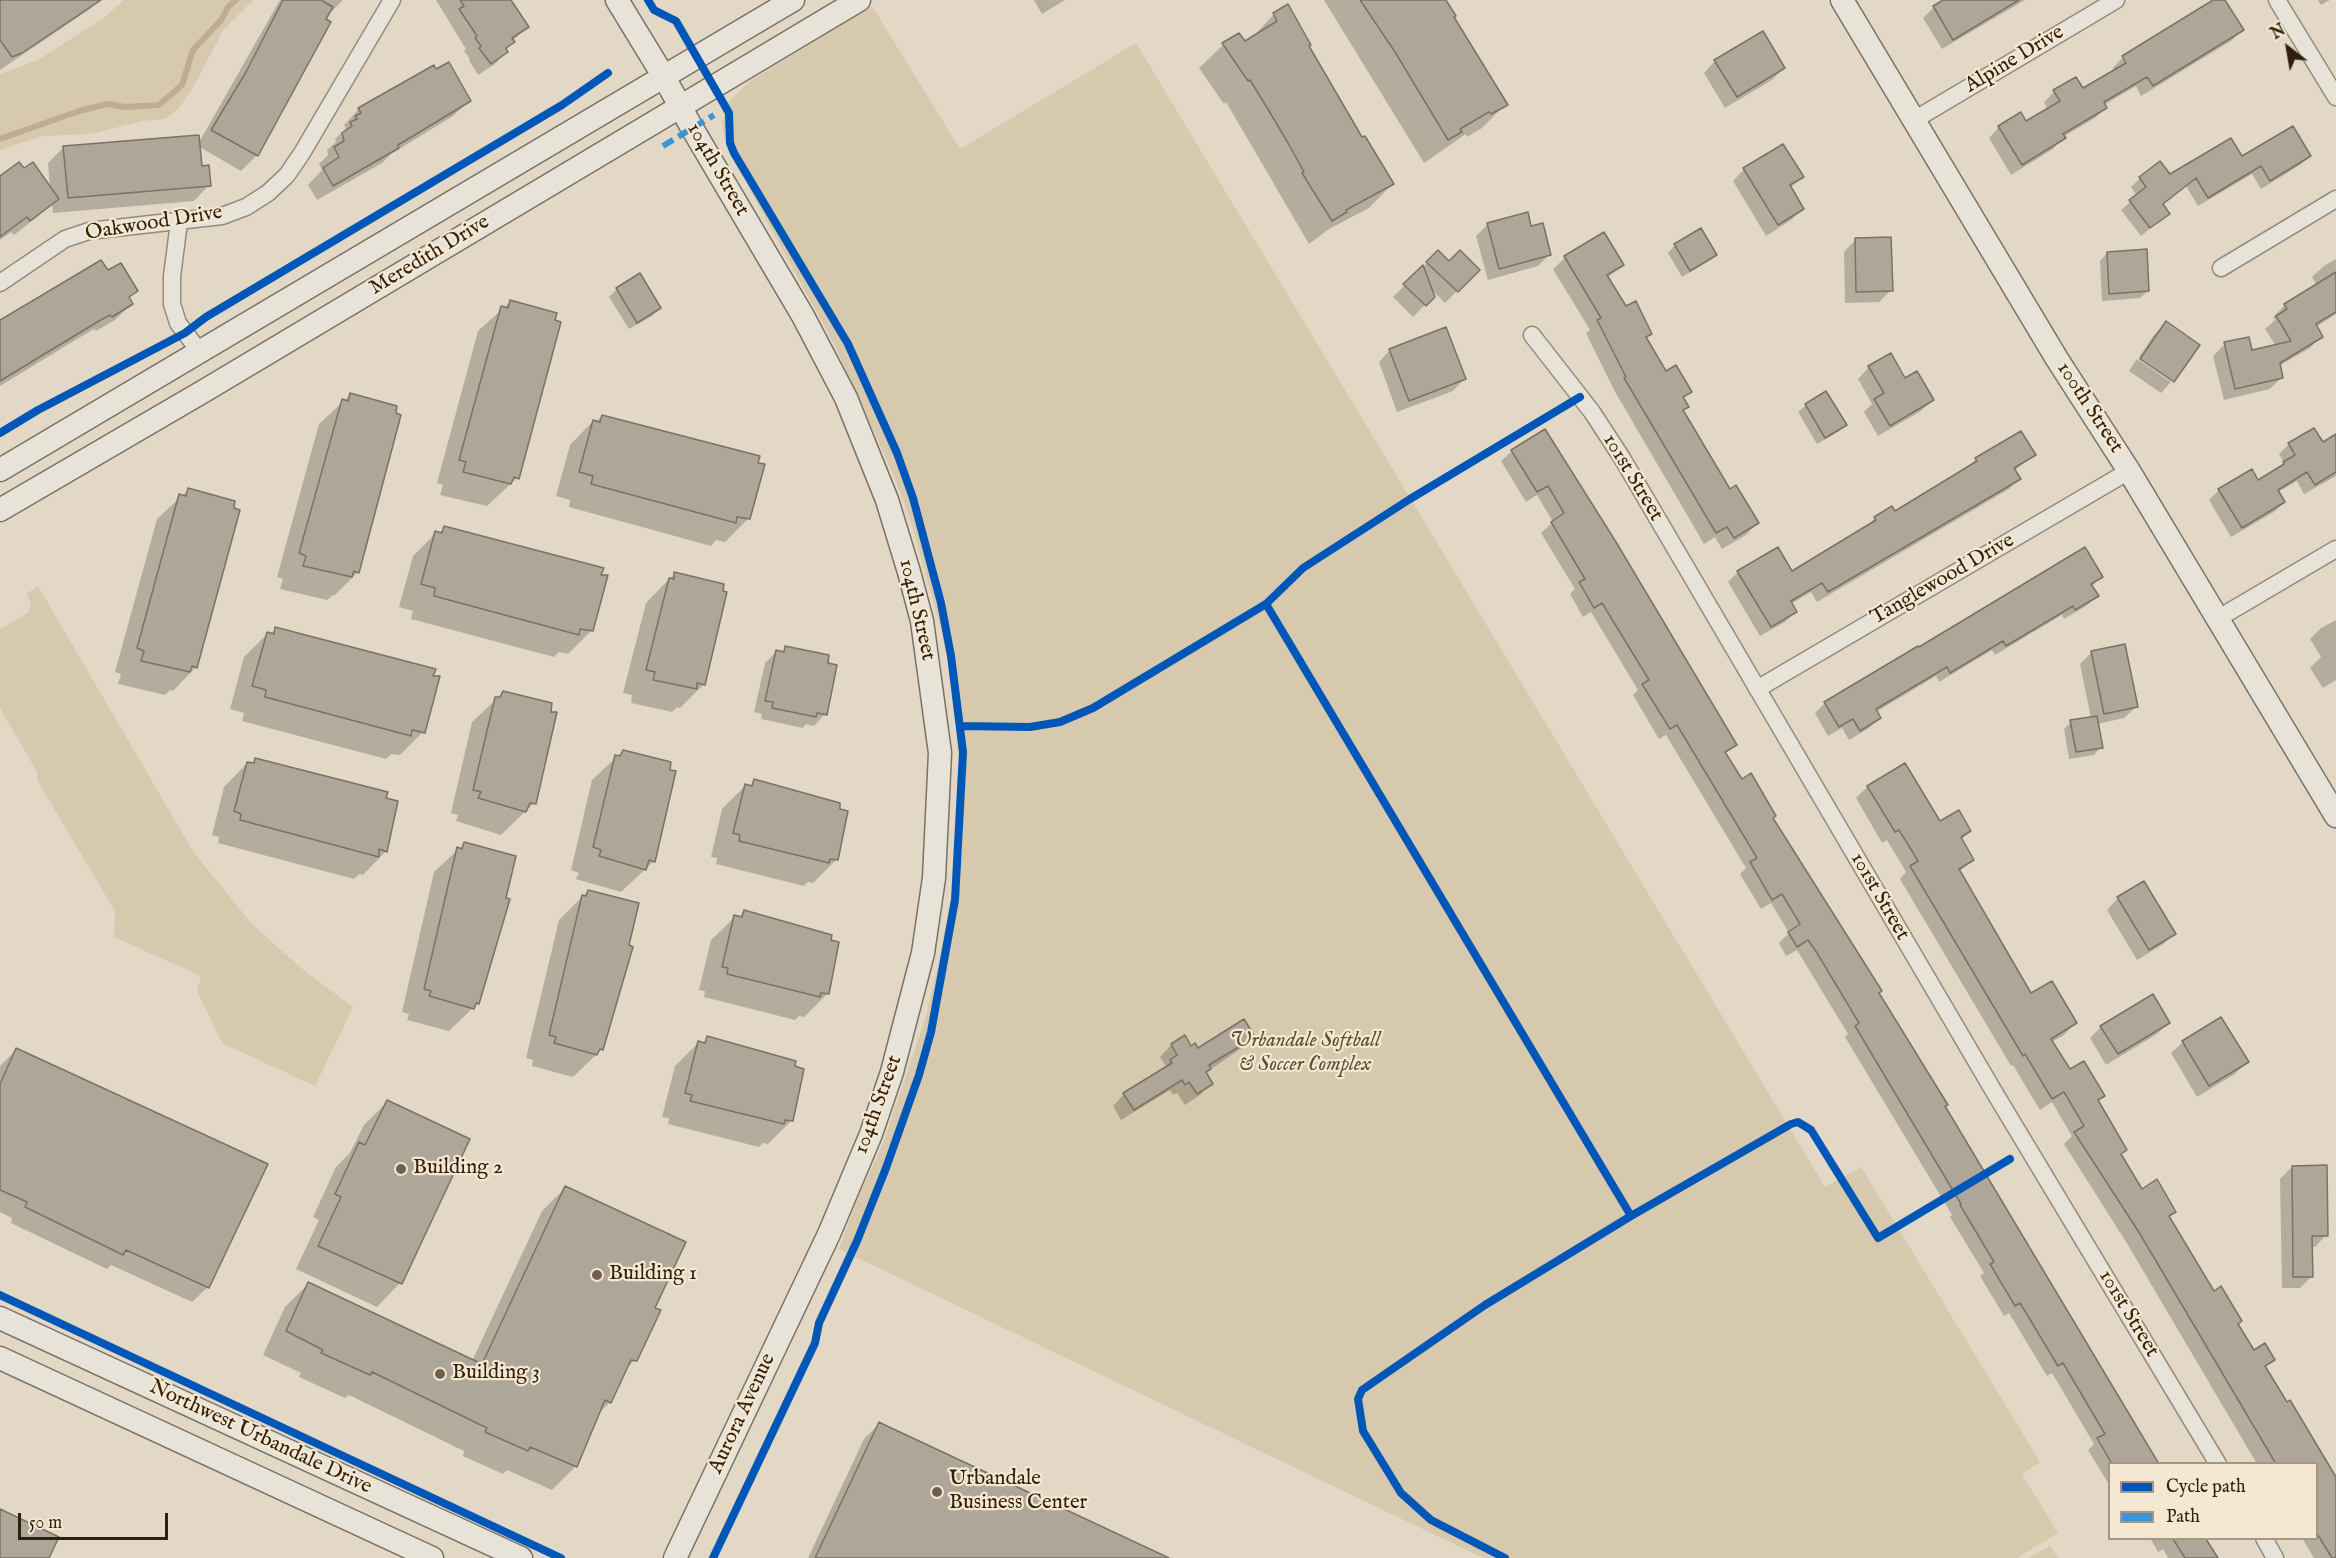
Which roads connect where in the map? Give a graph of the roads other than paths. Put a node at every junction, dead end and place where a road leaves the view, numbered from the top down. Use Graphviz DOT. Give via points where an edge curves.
graph roads {
  1 [pos="392,0"];
  2 [pos="617,0"];
  3 [pos="794,0"];
  4 [pos="859,0"];
  5 [pos="1842,0"];
  6 [pos="2116,0"];
  7 [pos="2277,0"];
  8 [pos="664,77"];
  9 [pos="2336,97"];
  10 [pos="682,107"];
  11 [pos="1914,120"];
  12 [pos="2336,200"];
  13 [pos="179,222"];
  14 [pos="2222,268"];
  15 [pos="0,283"];
  16 [pos="1532,335"];
  17 [pos="199,351"];
  18 [pos="0,470"];
  19 [pos="2129,471"];
  20 [pos="0,510"];
  21 [pos="2336,549"];
  22 [pos="2217,619"];
  23 [pos="1757,689"];
  24 [pos="2336,816"];
  25 [pos="812,1271"];
  26 [pos="0,1318"];
  27 [pos="0,1358"];
  28 [pos="2217,1462"];
  29 [pos="2265,1540"];
  30 [pos="432,1558"];
  31 [pos="521,1558"];
  32 [pos="675,1558"];
  33 [pos="2276,1558"];
  1 -- 13 [label="street, Oakwood Drive" via="287,175 246,207 222,216"];
  2 -- 8 [label="main road, 104th Street"];
  3 -- 8 [label="main road, Meredith Drive"];
  4 -- 10 [label="main road, Meredith Drive"];
  5 -- 11 [label="main road, 100th Street"];
  6 -- 11 [label="street, Alpine Drive"];
  7 -- 9 [label="street"];
  8 -- 10 [label="main road, 104th Street"];
  8 -- 17 [label="main road, Meredith Drive"];
  10 -- 20 [label="main road, Meredith Drive"];
  10 -- 25 [label="main road, 104th Street" via="803,316 862,436 893,518 922,621 940,744 934,878 908,1017 871,1134"];
  11 -- 19 [label="main road, 100th Street"];
  12 -- 14 [label="street"];
  13 -- 15 [label="street, Oakwood Drive" via="113,227 65,239"];
  13 -- 17 [label="street" via="172,304 178,323"];
  16 -- 23 [label="street, 101st Street" via="1592,412 1622,459"];
  17 -- 18 [label="main road, Meredith Drive"];
  19 -- 22 [label="main road, 100th Street"];
  19 -- 23 [label="street, Tanglewood Drive"];
  21 -- 22 [label="street"];
  22 -- 24 [label="main road, 100th Street"];
  23 -- 28 [label="street, 101st Street"];
  25 -- 32 [label="main road, Aurora Avenue"];
  26 -- 31 [label="main road, Northwest Urbandale Drive"];
  27 -- 30 [label="main road, Northwest Urbandale Drive"];
  29 -- 33 [label="street"];
}
